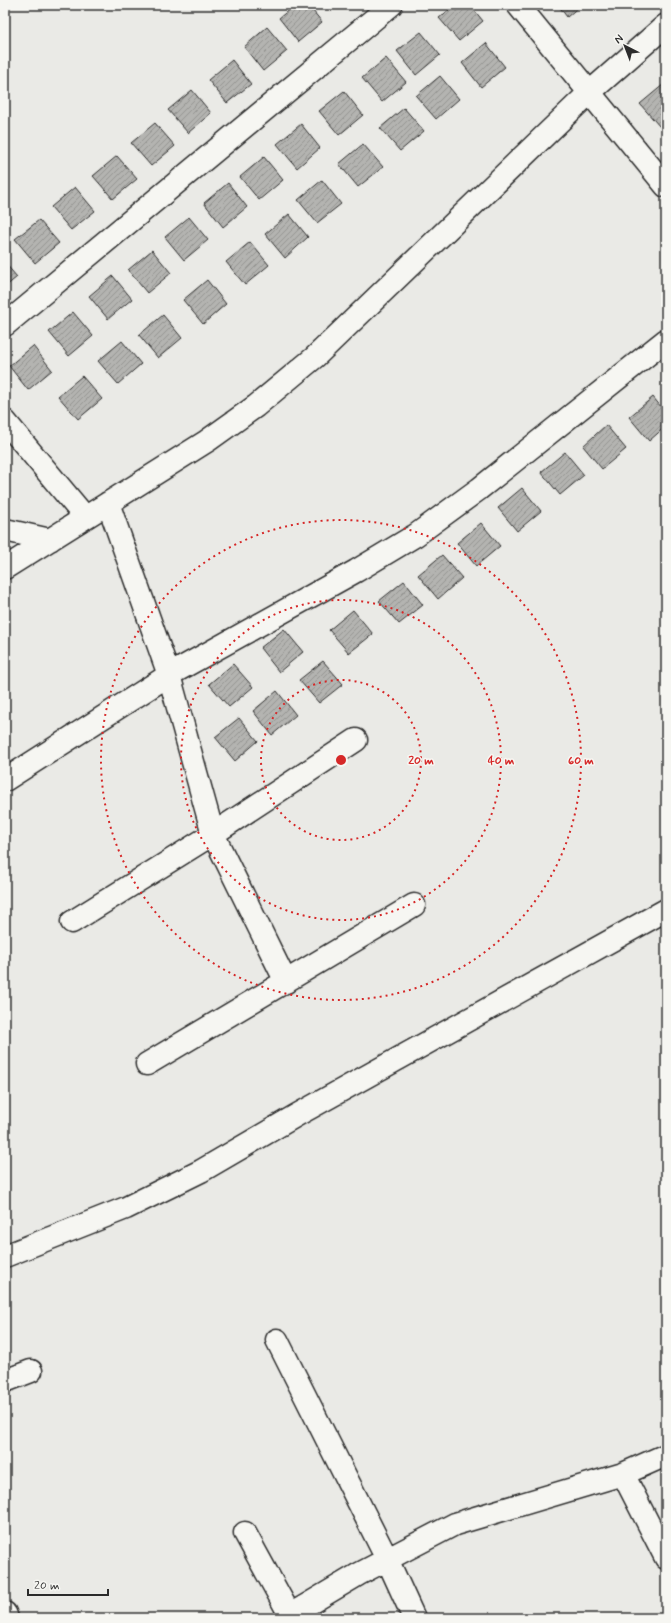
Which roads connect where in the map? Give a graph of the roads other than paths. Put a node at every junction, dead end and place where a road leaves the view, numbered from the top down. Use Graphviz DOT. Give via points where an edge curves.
graph roads {
  1 [pos="391,5"];
  2 [pos="518,5"];
  3 [pos="666,25"];
  4 [pos="590,92"];
  5 [pos="666,186"];
  6 [pos="5,325"];
  7 [pos="666,340"];
  8 [pos="5,421"];
  9 [pos="108,503"];
  10 [pos="85,517"];
  11 [pos="5,530"];
  12 [pos="50,540"];
  13 [pos="5,568"];
  14 [pos="169,675"];
  15 [pos="356,740"];
  16 [pos="5,780"];
  17 [pos="213,834"];
  18 [pos="414,906"];
  19 [pos="666,910"];
  20 [pos="72,922"];
  21 [pos="286,982"];
  22 [pos="147,1064"];
  23 [pos="5,1256"];
  24 [pos="277,1340"];
  25 [pos="31,1371"];
  26 [pos="5,1381"];
  27 [pos="666,1455"];
  28 [pos="623,1474"];
  29 [pos="245,1533"];
  30 [pos="666,1558"];
  31 [pos="387,1559"];
  32 [pos="5,1613"];
  33 [pos="287,1616"];
  34 [pos="7,1618"];
  35 [pos="414,1618"];
  1 -- 6 [label="street"];
  2 -- 4 [label="street"];
  3 -- 4 [label="street"];
  4 -- 5 [label="street"];
  4 -- 9 [label="street" via="315,357 256,406 207,441"];
  7 -- 14 [label="street" via="486,484 416,535"];
  8 -- 10 [label="street"];
  9 -- 10 [label="street"];
  9 -- 14 [label="street"];
  10 -- 12 [label="street"];
  11 -- 12 [label="street"];
  12 -- 13 [label="street"];
  14 -- 16 [label="street"];
  14 -- 17 [label="street"];
  15 -- 17 [label="street"];
  17 -- 20 [label="street"];
  17 -- 21 [label="street"];
  18 -- 21 [label="street"];
  19 -- 23 [label="street" via="201,1171 126,1208"];
  21 -- 22 [label="street"];
  24 -- 31 [label="street"];
  25 -- 26 [label="street"];
  27 -- 28 [label="street"];
  28 -- 30 [label="street"];
  28 -- 31 [label="street" via="455,1524"];
  29 -- 33 [label="street"];
  31 -- 33 [label="street"];
  31 -- 35 [label="street"];
  32 -- 34 [label="street"];
}
